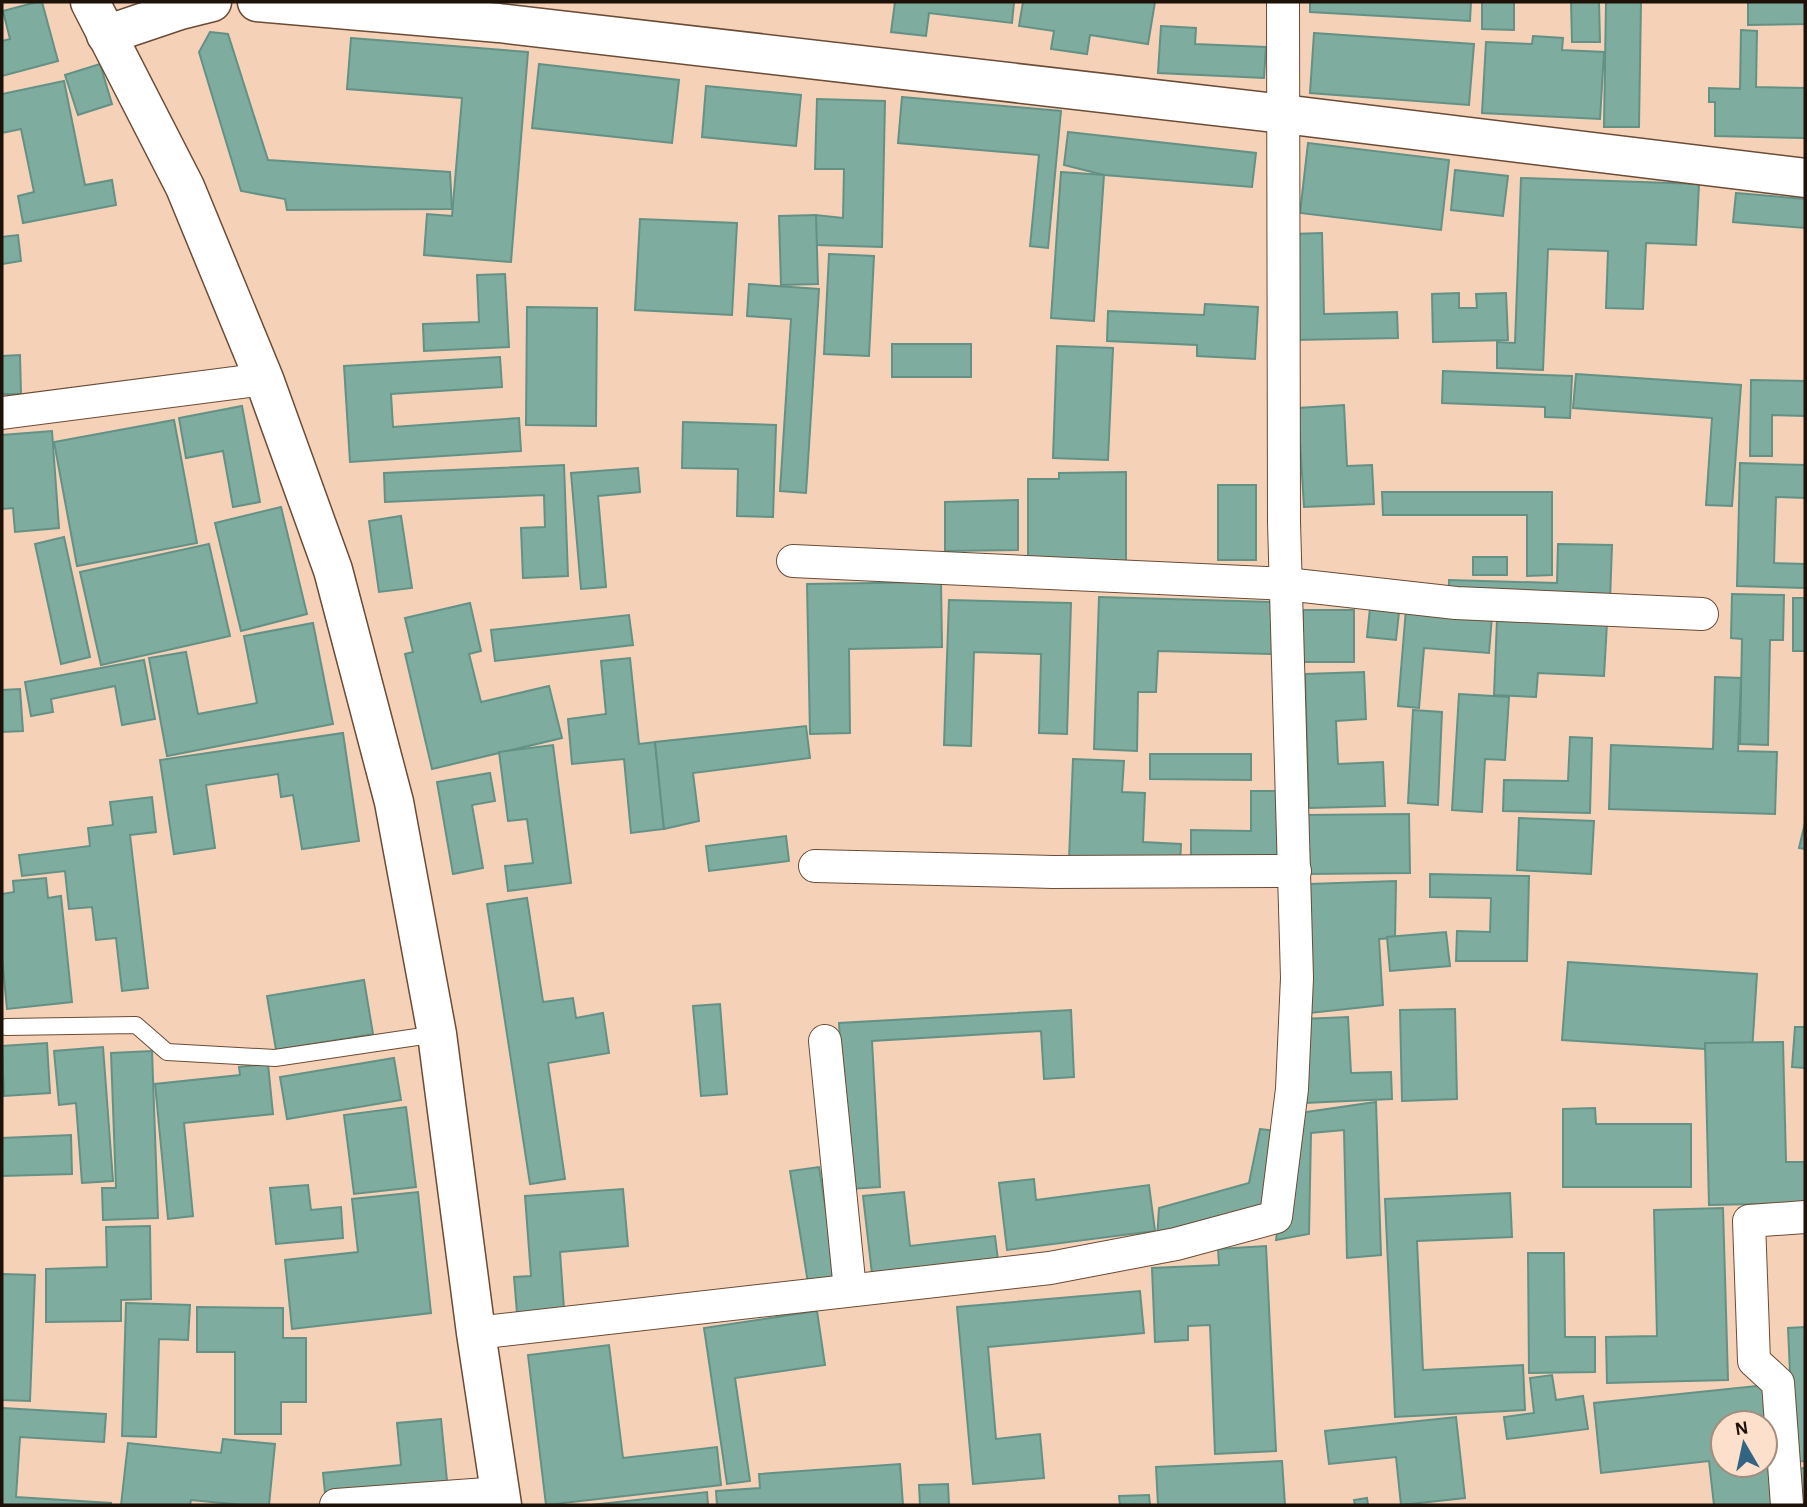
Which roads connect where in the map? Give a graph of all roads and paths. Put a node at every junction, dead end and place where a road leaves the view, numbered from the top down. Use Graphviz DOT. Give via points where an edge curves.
graph roads {
  1 [pos="212,2"];
  2 [pos="257,2"];
  3 [pos="1283,2"];
  4 [pos="98,18"];
  5 [pos="1283,114"];
  6 [pos="1805,178"];
  7 [pos="264,379"];
  8 [pos="2,413"];
  9 [pos="793,561"];
  10 [pos="1286,584"];
  11 [pos="1702,614"];
  12 [pos="816,866"];
  13 [pos="1295,871"];
  14 [pos="6,1027"];
  15 [pos="437,1034"];
  16 [pos="825,1041"];
  17 [pos="1805,1217"];
  18 [pos="850,1290"];
  19 [pos="476,1333"];
  20 [pos="501,1499"];
  21 [pos="336,1505"];
  22 [pos="1787,1505"];
  1 -- 4 [label="street"];
  2 -- 5 [label="street" via="499,23"];
  3 -- 5 [label="street"];
  4 -- 7 [label="street" via="185,187"];
  5 -- 6 [label="street"];
  5 -- 10 [label="street"];
  7 -- 8 [label="street"];
  7 -- 15 [label="street" via="333,570 354,647 394,802"];
  9 -- 10 [label="street"];
  10 -- 11 [label="street" via="1456,603"];
  10 -- 13 [label="street"];
  12 -- 13 [label="street" via="1053,872"];
  13 -- 18 [label="street" via="1292,1089 1276,1217 1176,1244 1050,1268"];
  14 -- 15 [label="lane" via="136,1025 167,1052 275,1058"];
  15 -- 19 [label="street"];
  16 -- 18 [label="street"];
  17 -- 22 [label="street" via="1749,1220 1754,1361 1778,1383"];
  18 -- 19 [label="street"];
  19 -- 20 [label="street"];
  20 -- 21 [label="street"];
}
